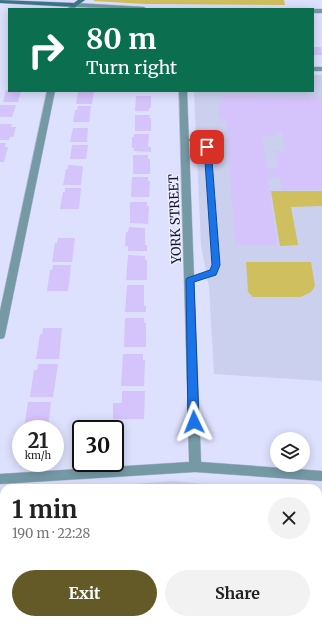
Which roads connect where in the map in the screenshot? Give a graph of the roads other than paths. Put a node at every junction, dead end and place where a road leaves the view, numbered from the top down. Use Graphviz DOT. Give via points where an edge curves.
graph roads {
  1 [pos="0,0"];
  2 [pos="82,0"];
  3 [pos="72,7"];
  4 [pos="108,8"];
  5 [pos="50,92"];
  6 [pos="183,92"];
  7 [pos="185,139"];
  8 [pos="190,280"];
  9 [pos="0,335"];
  10 [pos="195,467"];
  11 [pos="322,476"];
  12 [pos="0,479"];
  1 -- 3 [label="street"];
  2 -- 3 [label="street"];
  3 -- 4 [label="street"];
  5 -- 9 [label="street"];
  6 -- 7 [label="street, YORK STREET"];
  7 -- 8 [label="street, YORK STREET"];
  7 -- 8 [label="lane" via="201,142 207,147 216,265 213,272"];
  8 -- 10 [label="street, YORK STREET"];
  10 -- 11 [label="street"];
  10 -- 12 [label="street"];
}
